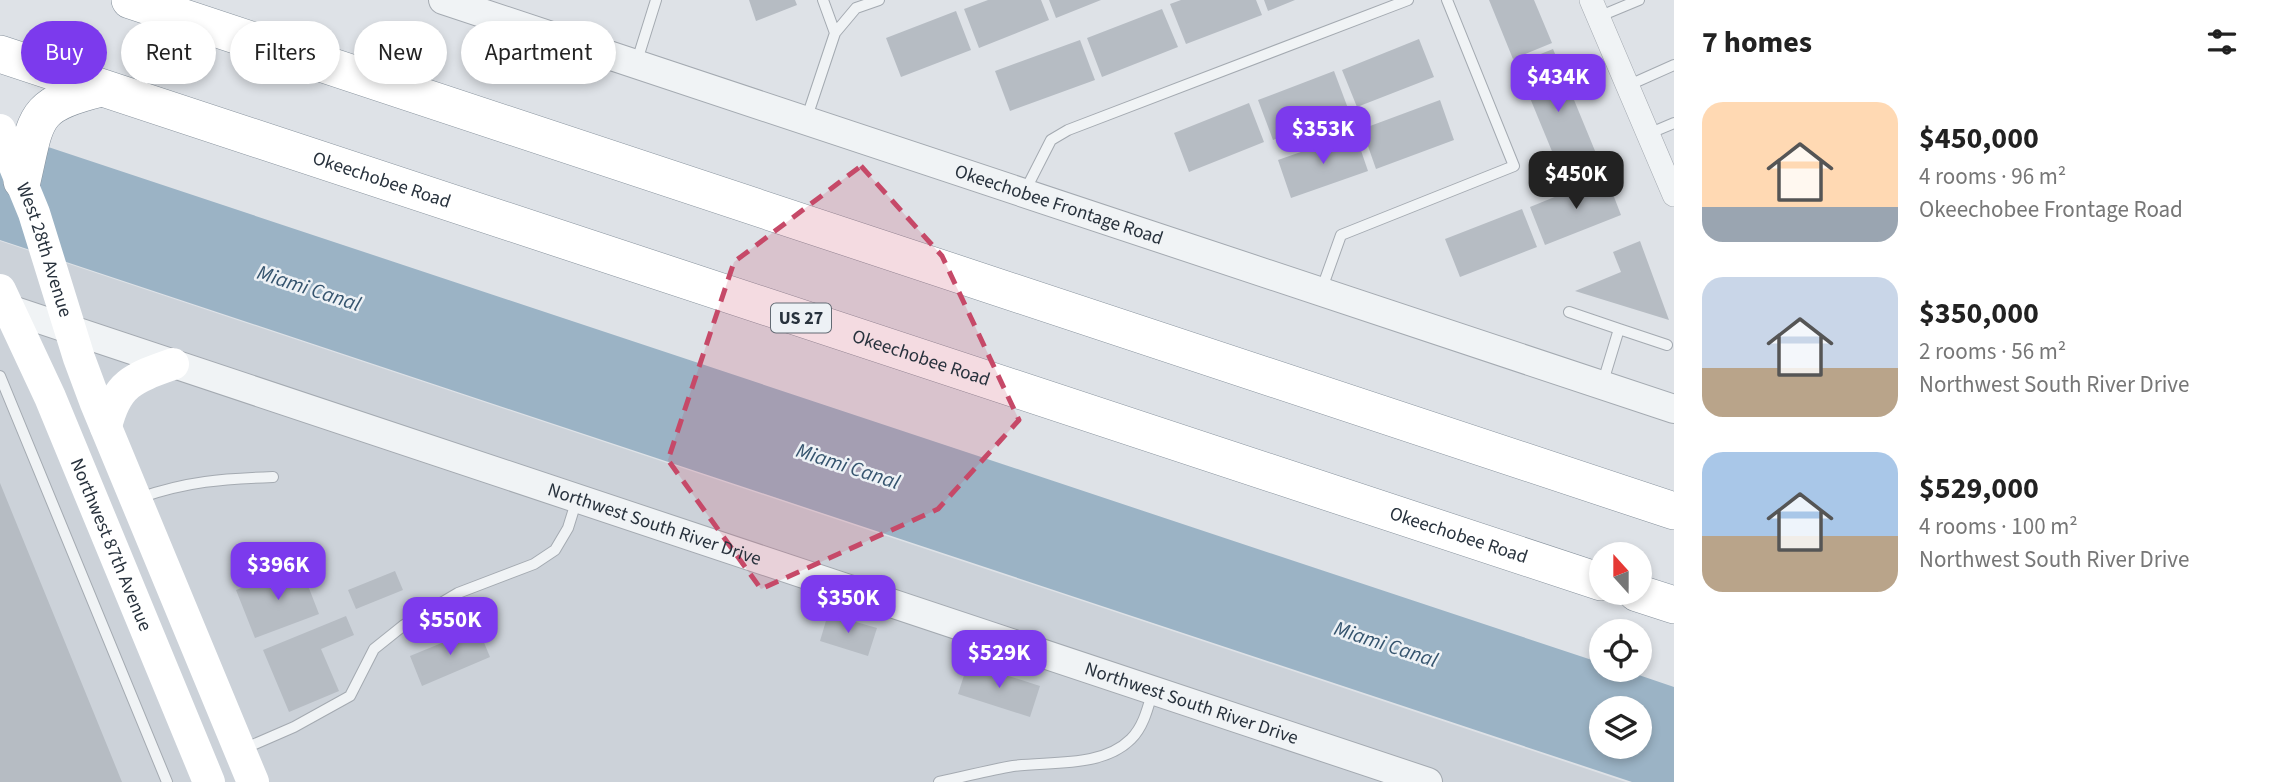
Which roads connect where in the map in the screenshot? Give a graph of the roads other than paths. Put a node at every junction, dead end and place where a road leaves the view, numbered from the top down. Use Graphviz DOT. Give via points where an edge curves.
graph roads {
  1 [pos="130,0"];
  2 [pos="656,0"];
  3 [pos="823,0"];
  4 [pos="878,0"];
  5 [pos="1408,0"];
  6 [pos="1447,0"];
  7 [pos="1639,0"];
  8 [pos="449,1"];
  9 [pos="1595,9"];
  10 [pos="835,33"];
  11 [pos="0,54"];
  12 [pos="636,64"];
  13 [pos="1674,65"];
  14 [pos="1628,86"];
  15 [pos="101,88"];
  16 [pos="806,121"];
  17 [pos="1674,123"];
  18 [pos="17,130"];
  19 [pos="1648,134"];
  20 [pos="22,181"];
  21 [pos="1024,193"];
  22 [pos="1674,195"];
  23 [pos="1321,291"];
  24 [pos="4,302"];
  25 [pos="1569,312"];
  26 [pos="1619,329"];
  27 [pos="72,331"];
  28 [pos="1667,345"];
  29 [pos="173,365"];
  30 [pos="0,376"];
  31 [pos="1602,385"];
  32 [pos="1674,409"];
  33 [pos="106,428"];
  34 [pos="274,477"];
  35 [pos="136,499"];
  36 [pos="577,499"];
  37 [pos="1674,511"];
  38 [pos="1589,578"];
  39 [pos="1652,598"];
  40 [pos="1674,606"];
  41 [pos="1153,690"];
  42 [pos="240,750"];
  43 [pos="167,782"];
  44 [pos="209,782"];
  45 [pos="253,782"];
  46 [pos="939,782"];
  47 [pos="1428,782"];
  1 -- 37 [label="highway"];
  2 -- 12 [label="lane"];
  3 -- 10 [label="lane"];
  4 -- 10 [label="lane" via="856,8"];
  5 -- 21 [label="lane" via="1068,130 1051,140"];
  6 -- 23 [label="lane" via="1514,166 1341,235"];
  7 -- 9 [label="lane"];
  8 -- 12 [label="street, Okeechobee Frontage Road"];
  9 -- 14 [label="street"];
  10 -- 16 [label="lane"];
  11 -- 15 [label="highway, Okeechobee Road / US 27"];
  12 -- 16 [label="street, Okeechobee Frontage Road"];
  13 -- 14 [label="lane"];
  14 -- 19 [label="street"];
  15 -- 18 [label="highway" via="53,104"];
  15 -- 38 [label="highway, Okeechobee Road / US 27"];
  16 -- 21 [label="street, Okeechobee Frontage Road"];
  17 -- 19 [label="lane"];
  18 -- 20 [label="highway"];
  19 -- 22 [label="street"];
  20 -- 27 [label="main road, West 28th Avenue"];
  21 -- 23 [label="street, Okeechobee Frontage Road"];
  23 -- 31 [label="street, Okeechobee Frontage Road"];
  24 -- 27 [label="street, Northwest South River Drive"];
  24 -- 44 [label="main road, Northwest 87th Avenue" via="51,397"];
  25 -- 26 [label="lane"];
  26 -- 28 [label="lane"];
  26 -- 31 [label="lane"];
  27 -- 29 [label="street, Northwest South River Drive"];
  27 -- 33 [label="main road, Northwest 87th Avenue"];
  29 -- 33 [label="main road" via="127,384 110,409"];
  29 -- 36 [label="street, Northwest South River Drive"];
  30 -- 43 [label="lane"];
  31 -- 32 [label="street, Okeechobee Frontage Road"];
  33 -- 35 [label="main road, Northwest 87th Avenue"];
  34 -- 35 [label="lane" via="211,479"];
  35 -- 42 [label="main road, Northwest 87th Avenue"];
  36 -- 41 [label="street, Northwest South River Drive"];
  36 -- 42 [label="lane" via="555,550 534,564 458,593 404,625 374,649 350,696"];
  39 -- 40 [label="highway"];
  41 -- 46 [label="lane" via="1144,720 1131,739 1114,750 1092,759 1011,766"];
  41 -- 47 [label="street, Northwest South River Drive" via="1372,769"];
  42 -- 45 [label="main road, Northwest 87th Avenue"];
}
